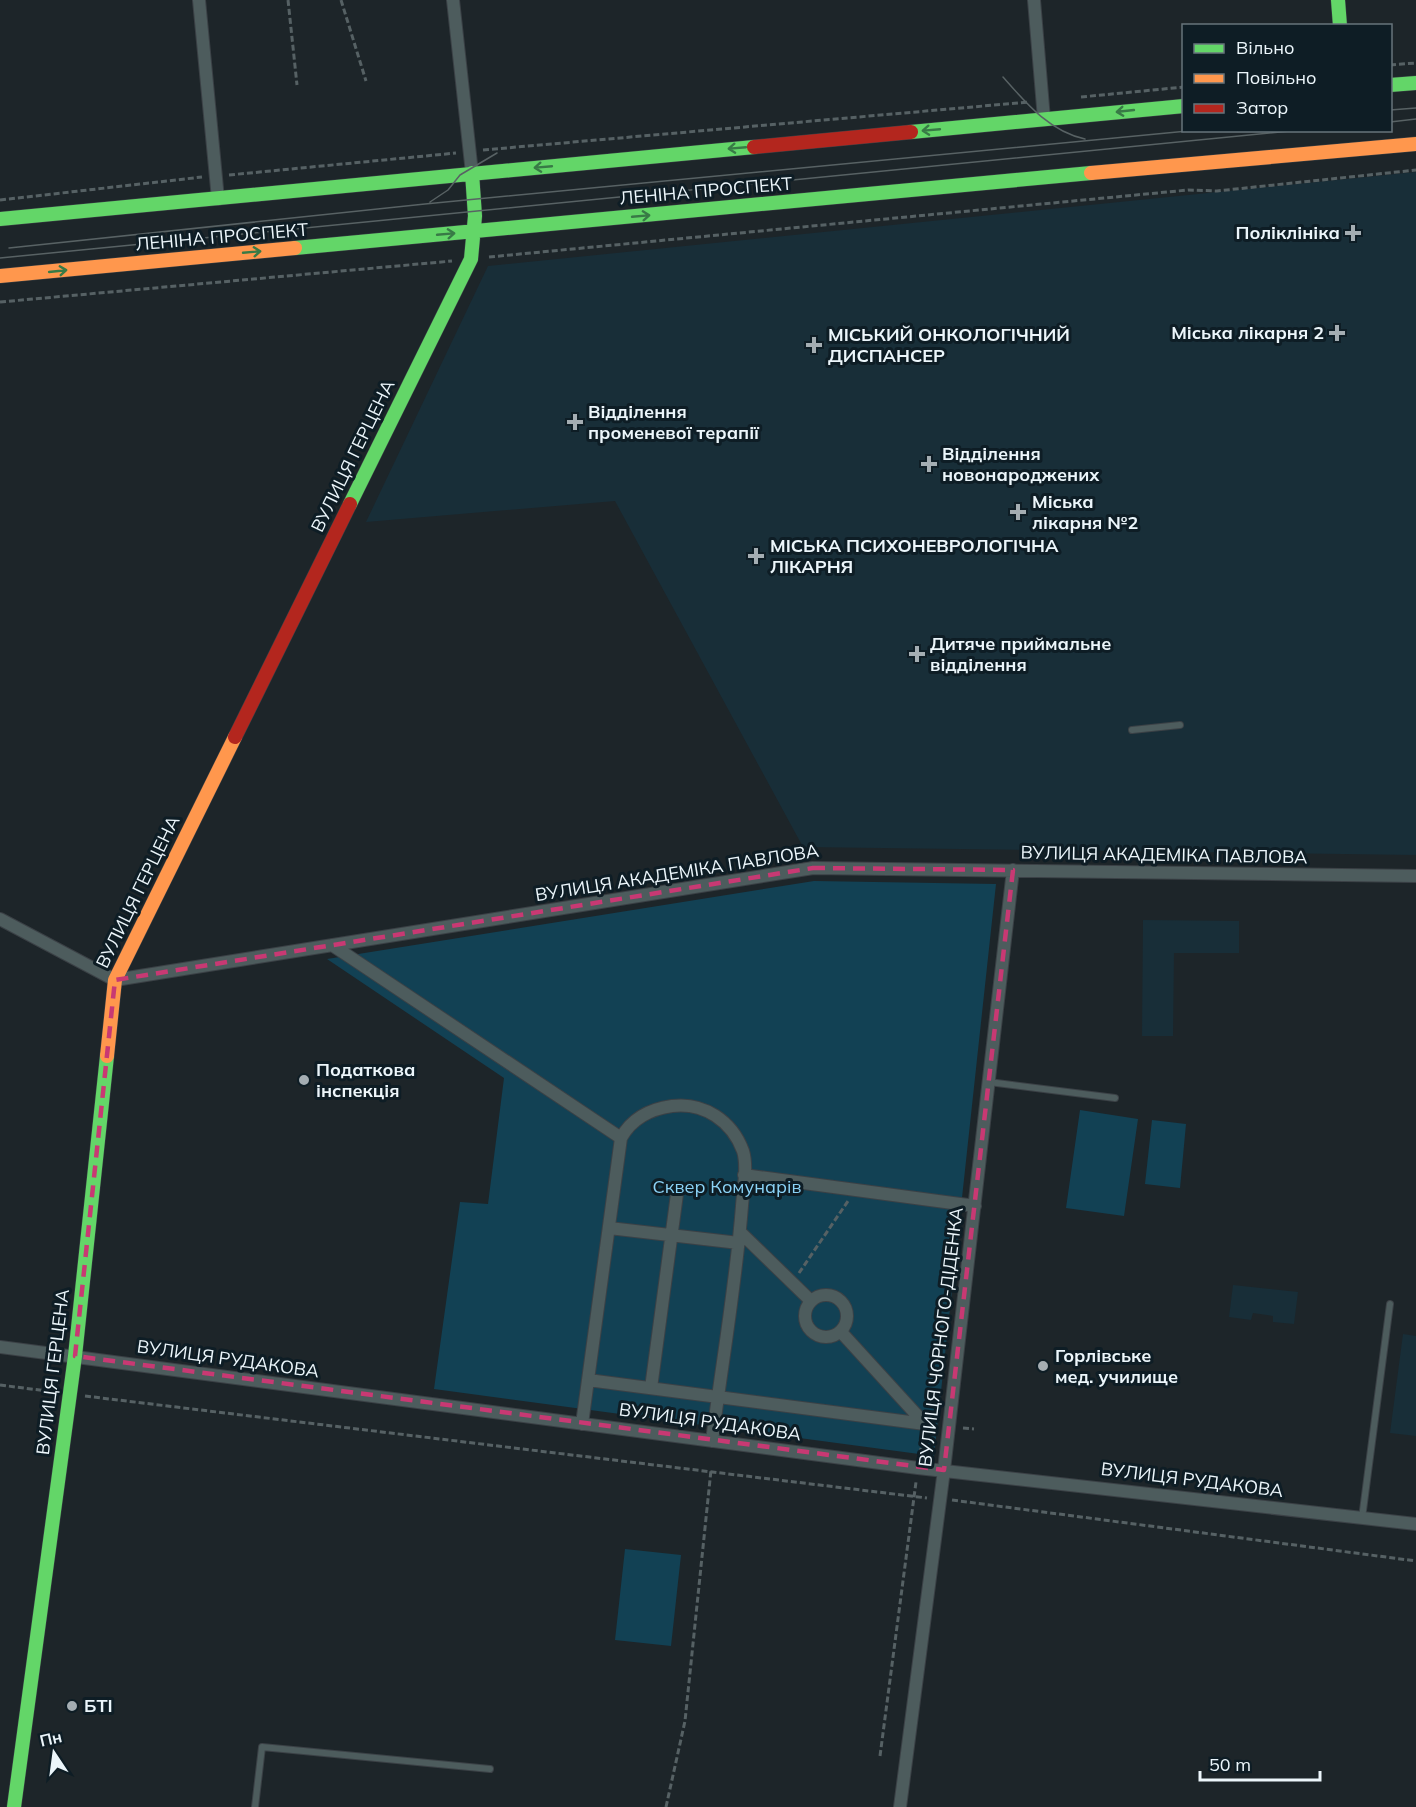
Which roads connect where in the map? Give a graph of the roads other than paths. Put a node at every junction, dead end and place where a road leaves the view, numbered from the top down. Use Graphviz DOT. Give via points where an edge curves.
graph roads {
  1 [pos="199,0"];
  2 [pos="453,0"];
  3 [pos="1034,0"];
  4 [pos="1338,0"];
  5 [pos="1340,24"];
  6 [pos="1416,82"];
  7 [pos="1392,85"];
  8 [pos="1182,106"];
  9 [pos="1044,119"];
  10 [pos="1416,144"];
  11 [pos="472,173"];
  12 [pos="219,199"];
  13 [pos="0,219"];
  14 [pos="475,231"];
  15 [pos="0,276"];
  16 [pos="1180,725"];
  17 [pos="1132,730"];
  18 [pos="1013,870"];
  19 [pos="1416,876"];
  20 [pos="0,919"];
  21 [pos="332,945"];
  22 [pos="114,980"];
  23 [pos="989,1082"];
  24 [pos="1115,1098"];
  25 [pos="621,1138"];
  26 [pos="744,1175"];
  27 [pos="677,1194"];
  28 [pos="975,1206"];
  29 [pos="609,1228"];
  30 [pos="672,1235"];
  31 [pos="740,1238"];
  32 [pos="811,1301"];
  33 [pos="1390,1304"];
  34 [pos="841,1332"];
  35 [pos="0,1347"];
  36 [pos="75,1356"];
  37 [pos="588,1380"];
  38 [pos="651,1388"];
  39 [pos="718,1397"];
  40 [pos="582,1424"];
  41 [pos="712,1441"];
  42 [pos="944,1470"];
  43 [pos="1362,1518"];
  44 [pos="1416,1524"];
  45 [pos="490,1769"];
  46 [pos="14,1807"];
  47 [pos="255,1807"];
  48 [pos="900,1807"];
  1 -- 12 [label="street"];
  2 -- 11 [label="street"];
  3 -- 9 [label="street"];
  4 -- 5 [label="main road"];
  6 -- 7 [label="main road"];
  8 -- 9 [label="main road, ЛЕНІНА ПРОСПЕКТ, one-way"];
  9 -- 11 [label="main road, ЛЕНІНА ПРОСПЕКТ, one-way"];
  14 -- 10 [label="main road, ЛЕНІНА ПРОСПЕКТ, one-way"];
  11 -- 12 [label="main road, ЛЕНІНА ПРОСПЕКТ"];
  11 -- 14 [label="main road, ВУЛИЦЯ ГЕРЦЕНА"];
  12 -- 13 [label="main road, ЛЕНІНА ПРОСПЕКТ"];
  15 -- 14 [label="main road, ЛЕНІНА ПРОСПЕКТ, one-way"];
  14 -- 22 [label="main road, ВУЛИЦЯ ГЕРЦЕНА" via="471,259"];
  16 -- 17 [label="lane"];
  18 -- 19 [label="street, ВУЛИЦЯ АКАДЕМІКА ПАВЛОВА"];
  18 -- 21 [label="street, ВУЛИЦЯ АКАДЕМІКА ПАВЛОВА" via="813,868"];
  18 -- 23 [label="street, ВУЛИЦЯ ЧОРНОГО-ДІДЕНКА"];
  20 -- 22 [label="street"];
  21 -- 22 [label="street, ВУЛИЦЯ АКАДЕМІКА ПАВЛОВА"];
  21 -- 25 [label="street"];
  22 -- 36 [label="main road, ВУЛИЦЯ ГЕРЦЕНА"];
  23 -- 24 [label="lane"];
  23 -- 28 [label="street, ВУЛИЦЯ ЧОРНОГО-ДІДЕНКА"];
  25 -- 26 [label="street" via="629,1125 643,1115 662,1108 697,1106 727,1125 744,1153"];
  25 -- 29 [label="street"];
  26 -- 28 [label="street"];
  26 -- 31 [label="street"];
  27 -- 30 [label="street"];
  28 -- 42 [label="street, ВУЛИЦЯ ЧОРНОГО-ДІДЕНКА"];
  29 -- 30 [label="street"];
  29 -- 37 [label="street"];
  30 -- 31 [label="street"];
  30 -- 38 [label="street"];
  31 -- 32 [label="street"];
  31 -- 39 [label="street"];
  32 -- 34 [label="street" via="805,1315 808,1327 822,1337"];
  32 -- 34 [label="street" via="824,1294 842,1301 848,1316"];
  33 -- 43 [label="lane"];
  34 -- 39 [label="street" via="925,1424"];
  35 -- 36 [label="street, ВУЛИЦЯ РУДАКОВА"];
  36 -- 40 [label="street, ВУЛИЦЯ РУДАКОВА"];
  36 -- 46 [label="main road, ВУЛИЦЯ ГЕРЦЕНА"];
  37 -- 38 [label="street"];
  37 -- 40 [label="street"];
  38 -- 39 [label="street"];
  39 -- 41 [label="street"];
  40 -- 41 [label="street, ВУЛИЦЯ РУДАКОВА"];
  41 -- 42 [label="street, ВУЛИЦЯ РУДАКОВА"];
  42 -- 43 [label="street, ВУЛИЦЯ РУДАКОВА"];
  42 -- 48 [label="street, ВУЛИЦЯ ЧОРНОГО-ДІДЕНКА"];
  43 -- 44 [label="street, ВУЛИЦЯ РУДАКОВА"];
  45 -- 47 [label="lane" via="262,1747"];
}
